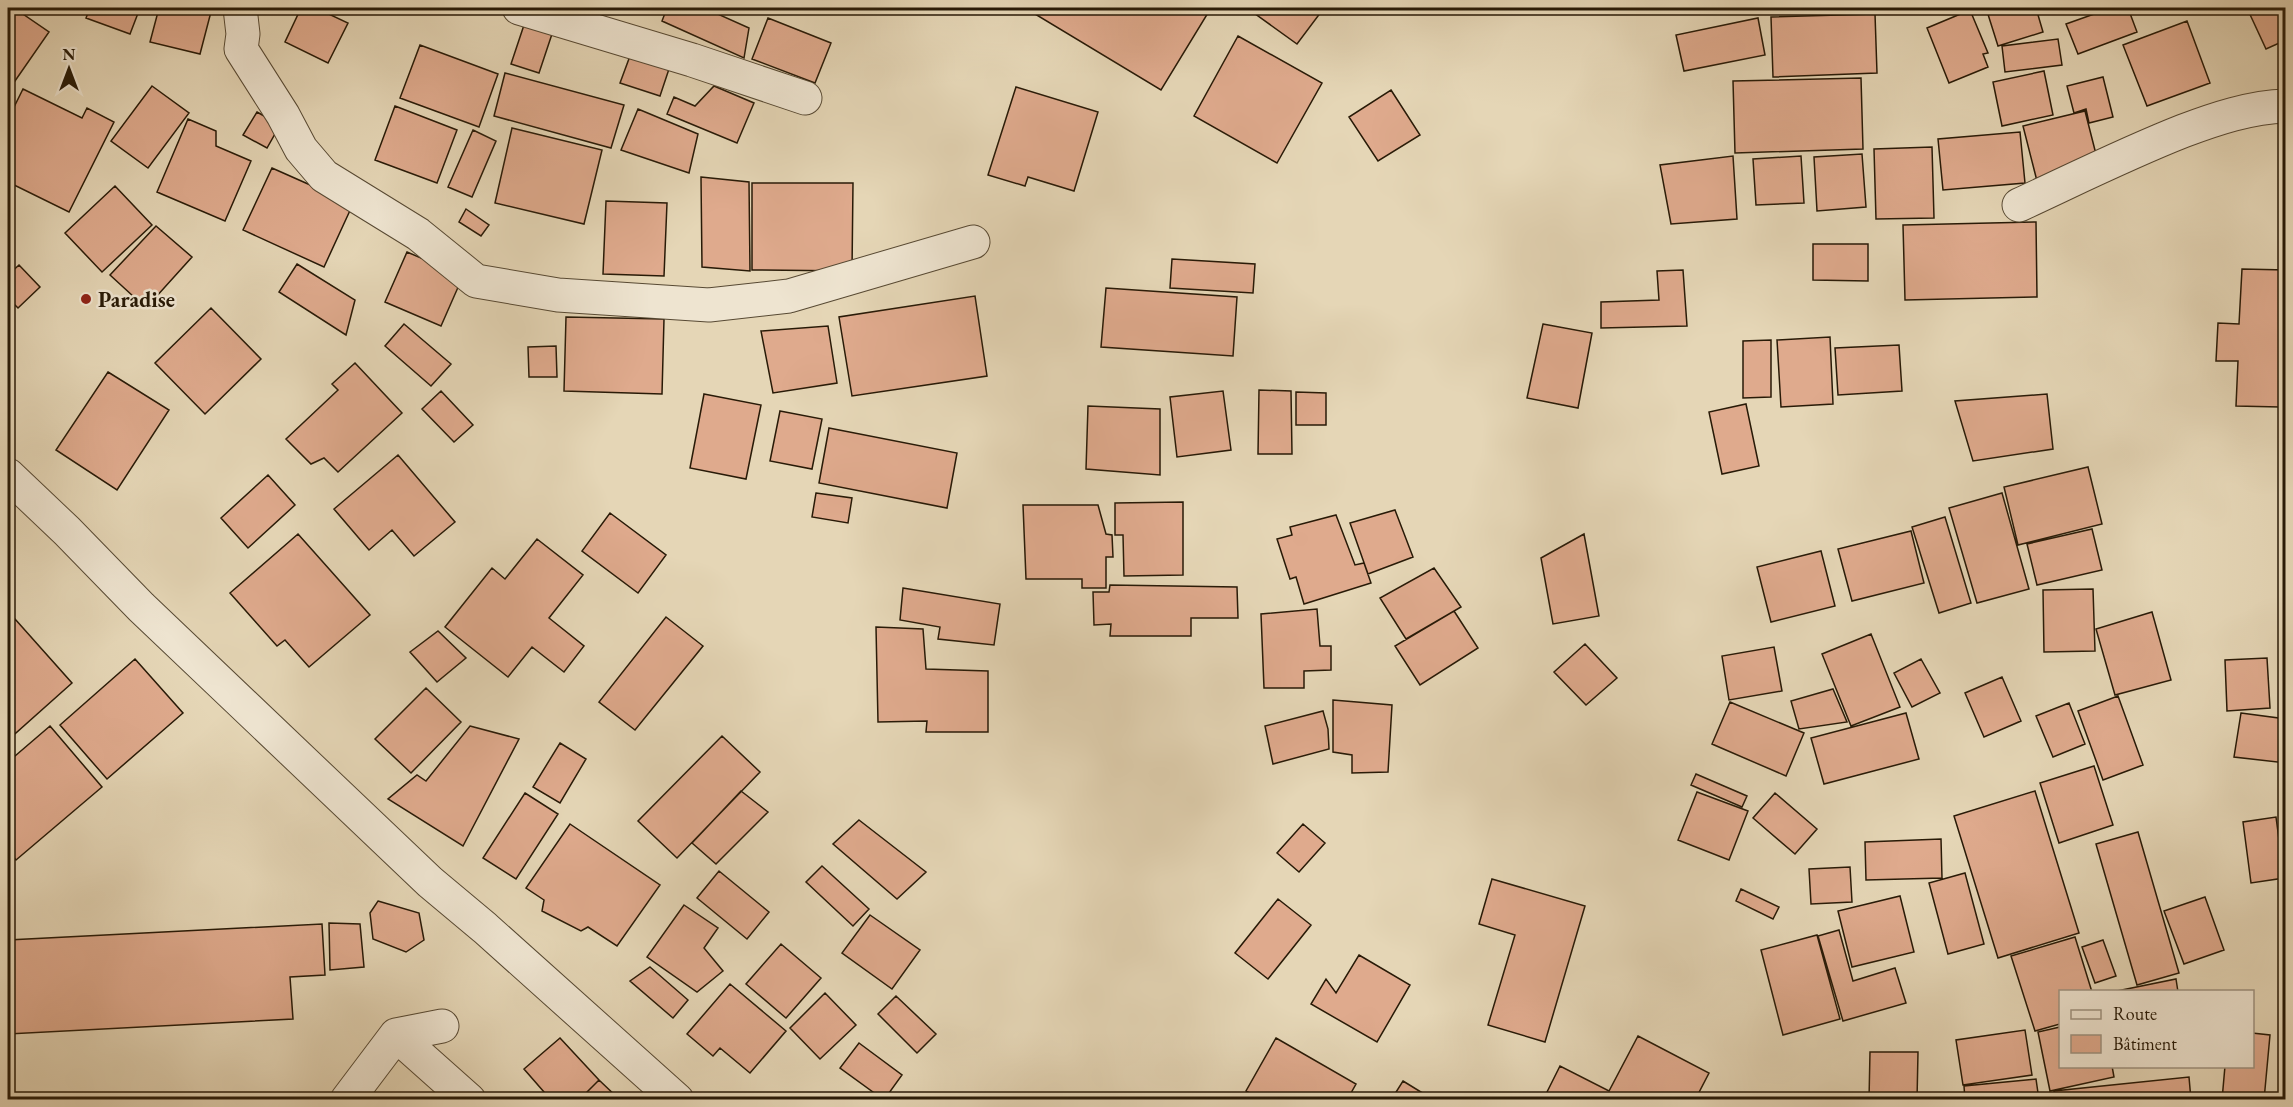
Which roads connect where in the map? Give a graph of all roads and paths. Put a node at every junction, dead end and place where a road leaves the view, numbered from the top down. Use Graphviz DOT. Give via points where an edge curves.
graph roads {
  1 [pos="240,8"];
  2 [pos="519,8"];
  3 [pos="805,98"];
  4 [pos="2286,106"];
  5 [pos="2019,206"];
  6 [pos="973,243"];
  7 [pos="8,474"];
  8 [pos="442,1026"];
  9 [pos="396,1035"];
  10 [pos="347,1100"];
  11 [pos="469,1100"];
  12 [pos="677,1100"];
  1 -- 6 [label="street" via="241,49 302,149 324,176 418,234 476,281 558,295 709,305 789,296"];
  2 -- 3 [label="street"];
  4 -- 5 [label="street" via="2205,123 2140,148"];
  7 -- 12 [label="street" via="141,607 430,882"];
  8 -- 9 [label="street"];
  9 -- 10 [label="street"];
  9 -- 11 [label="street"];
}
